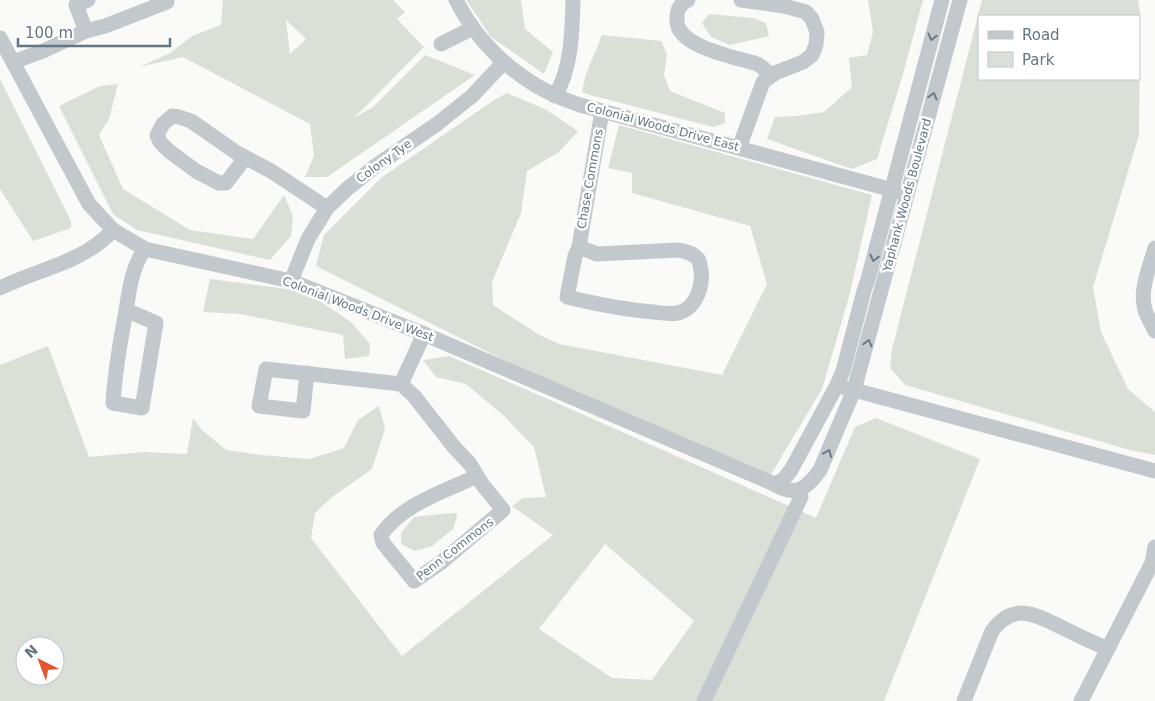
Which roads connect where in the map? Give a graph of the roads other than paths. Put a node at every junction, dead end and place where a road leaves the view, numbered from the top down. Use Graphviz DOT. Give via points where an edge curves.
graph roads {
  1 [pos="88,0"];
  2 [pos="166,0"];
  3 [pos="456,0"];
  4 [pos="573,0"];
  5 [pos="688,0"];
  6 [pos="741,0"];
  7 [pos="942,0"];
  8 [pos="960,0"];
  9 [pos="473,28"];
  10 [pos="86,31"];
  11 [pos="0,38"];
  12 [pos="441,44"];
  13 [pos="13,62"];
  14 [pos="504,62"];
  15 [pos="771,76"];
  16 [pos="555,96"];
  17 [pos="602,111"];
  18 [pos="912,111"];
  19 [pos="739,148"];
  20 [pos="245,158"];
  21 [pos="870,183"];
  22 [pos="892,190"];
  23 [pos="907,194"];
  24 [pos="327,208"];
  25 [pos="886,211"];
  26 [pos="113,230"];
  27 [pos="579,247"];
  28 [pos="1155,248"];
  29 [pos="145,249"];
  30 [pos="868,279"];
  31 [pos="290,280"];
  32 [pos="0,288"];
  33 [pos="126,310"];
  34 [pos="1155,331"];
  35 [pos="424,334"];
  36 [pos="307,373"];
  37 [pos="400,384"];
  38 [pos="836,387"];
  39 [pos="854,390"];
  40 [pos="1155,472"];
  41 [pos="477,476"];
  42 [pos="774,484"];
  43 [pos="799,490"];
  44 [pos="1155,548"];
  45 [pos="1153,564"];
  46 [pos="1108,650"];
  47 [pos="704,701"];
  48 [pos="964,701"];
  49 [pos="1082,701"];
  1 -- 10 [label="street" via="76,5"];
  2 -- 10 [label="street"];
  3 -- 9 [label="street, Colonial Woods Drive East"];
  4 -- 16 [label="street" via="568,62"];
  5 -- 15 [label="street" via="677,12 676,25 682,34 718,53 759,64"];
  6 -- 15 [label="street" via="806,12 812,19 817,32 812,55"];
  7 -- 18 [label="street, Yaphank Woods Boulevard, one-way"];
  23 -- 8 [label="street, Yaphank Woods Boulevard, one-way"];
  9 -- 12 [label="street"];
  9 -- 14 [label="street, Colonial Woods Drive East"];
  10 -- 13 [label="street"];
  11 -- 13 [label="street, Colonial Woods Drive West"];
  13 -- 26 [label="street, Colonial Woods Drive West" via="89,204"];
  14 -- 16 [label="street, Colonial Woods Drive East"];
  14 -- 24 [label="street, Colony Tye" via="472,96 377,165"];
  15 -- 19 [label="street" via="764,82"];
  16 -- 17 [label="street, Colonial Woods Drive East"];
  17 -- 19 [label="street, Colonial Woods Drive East"];
  17 -- 27 [label="street, Chase Commons"];
  18 -- 21 [label="street" via="904,117 891,169 881,180"];
  18 -- 22 [label="street, Yaphank Woods Boulevard"];
  19 -- 21 [label="street, Colonial Woods Drive East"];
  20 -- 20 [label="street" via="191,121 179,117 172,116 157,135 169,151 219,183 226,183"];
  20 -- 24 [label="street"];
  21 -- 22 [label="street, Colonial Woods Drive East"];
  21 -- 25 [label="street" via="885,202"];
  22 -- 23 [label="street, Colonial Woods Drive East"];
  22 -- 25 [label="street, Yaphank Woods Boulevard"];
  39 -- 23 [label="street, Yaphank Woods Boulevard, one-way"];
  24 -- 31 [label="street, Colony Tye" via="308,239"];
  25 -- 30 [label="street, Yaphank Woods Boulevard, one-way"];
  26 -- 29 [label="street, Colonial Woods Drive West"];
  26 -- 32 [label="street" via="84,253"];
  27 -- 27 [label="street, Chase Commons" via="574,256 567,297 631,310 680,313 693,303 700,289 700,261 686,251 597,254"];
  28 -- 34 [label="street" via="1143,295 1146,312"];
  29 -- 31 [label="street, Colonial Woods Drive West"];
  29 -- 33 [label="street" via="131,284"];
  30 -- 38 [label="street, Yaphank Woods Boulevard"];
  30 -- 39 [label="street" via="871,288 850,366"];
  31 -- 35 [label="street, Colonial Woods Drive West"];
  33 -- 33 [label="street" via="113,403 142,408 156,323"];
  35 -- 37 [label="street"];
  35 -- 42 [label="street, Colonial Woods Drive West"];
  36 -- 37 [label="street"];
  37 -- 41 [label="street, Penn Commons" via="414,396"];
  38 -- 39 [label="street"];
  38 -- 42 [label="street, Yaphank Woods Boulevard" via="791,470 783,480"];
  39 -- 40 [label="street"];
  43 -- 39 [label="street, Yaphank Woods Boulevard, one-way" via="820,470"];
  41 -- 41 [label="street, Penn Commons" via="503,510 414,581 383,543 381,535 404,511"];
  42 -- 43 [label="street" via="783,490"];
  43 -- 47 [label="street" via="801,497"];
  44 -- 45 [label="street"];
  45 -- 46 [label="street"];
  46 -- 48 [label="street" via="1039,616 1012,614 992,631"];
  46 -- 49 [label="street"];
}
